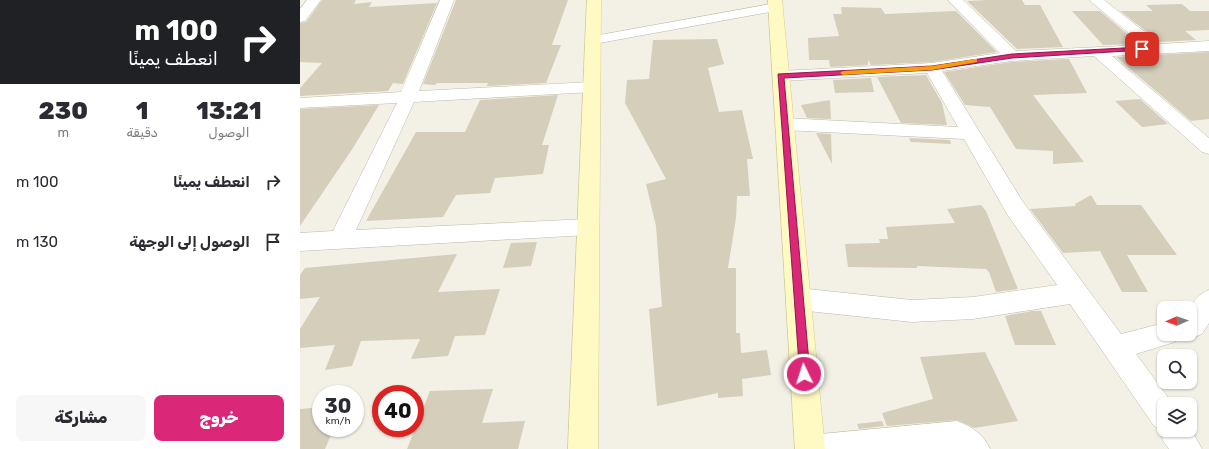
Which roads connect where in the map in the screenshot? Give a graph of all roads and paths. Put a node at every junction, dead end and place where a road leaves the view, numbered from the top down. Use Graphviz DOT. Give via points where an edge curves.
graph roads {
  1 [pos="314,0"];
  2 [pos="447,0"];
  3 [pos="594,0"];
  4 [pos="955,0"];
  5 [pos="1096,0"];
  6 [pos="775,3"];
  7 [pos="300,18"];
  8 [pos="594,40"];
  9 [pos="1209,46"];
  10 [pos="1157,48"];
  11 [pos="1097,51"];
  12 [pos="1012,56"];
  13 [pos="932,68"];
  14 [pos="781,76"];
  15 [pos="592,88"];
  16 [pos="408,97"];
  17 [pos="300,103"];
  18 [pos="784,124"];
  19 [pos="970,133"];
  20 [pos="1209,148"];
  21 [pos="588,227"];
  22 [pos="342,240"];
  23 [pos="300,242"];
  24 [pos="1077,293"];
  25 [pos="798,299"];
  26 [pos="1209,301"];
  27 [pos="1197,320"];
  28 [pos="1157,337"];
  29 [pos="1116,348"];
  30 [pos="1157,406"];
  31 [pos="1179,437"];
  32 [pos="583,449"];
  33 [pos="810,449"];
  34 [pos="821,449"];
  35 [pos="975,449"];
  36 [pos="1187,449"];
  1 -- 7 [label="street"];
  2 -- 16 [label="street"];
  3 -- 8 [label="street"];
  4 -- 12 [label="street"];
  5 -- 10 [label="street"];
  6 -- 8 [label="street"];
  6 -- 14 [label="street"];
  8 -- 15 [label="street"];
  9 -- 10 [label="street"];
  10 -- 11 [label="street"];
  11 -- 12 [label="street"];
  11 -- 20 [label="street"];
  12 -- 13 [label="street"];
  13 -- 14 [label="street"];
  13 -- 19 [label="street"];
  14 -- 18 [label="street"];
  15 -- 16 [label="street"];
  15 -- 21 [label="street"];
  16 -- 17 [label="street"];
  16 -- 22 [label="street"];
  18 -- 19 [label="street"];
  18 -- 25 [label="street"];
  19 -- 24 [label="street" via="1015,208"];
  21 -- 22 [label="street"];
  21 -- 32 [label="street"];
  22 -- 23 [label="street"];
  24 -- 25 [label="street" via="973,308 912,311"];
  24 -- 29 [label="street"];
  25 -- 33 [label="street"];
  26 -- 27 [label="street"];
  28 -- 29 [label="street"];
  29 -- 30 [label="street"];
  31 -- 36 [label="street"];
  34 -- 35 [label="street" via="957,436"];
}
